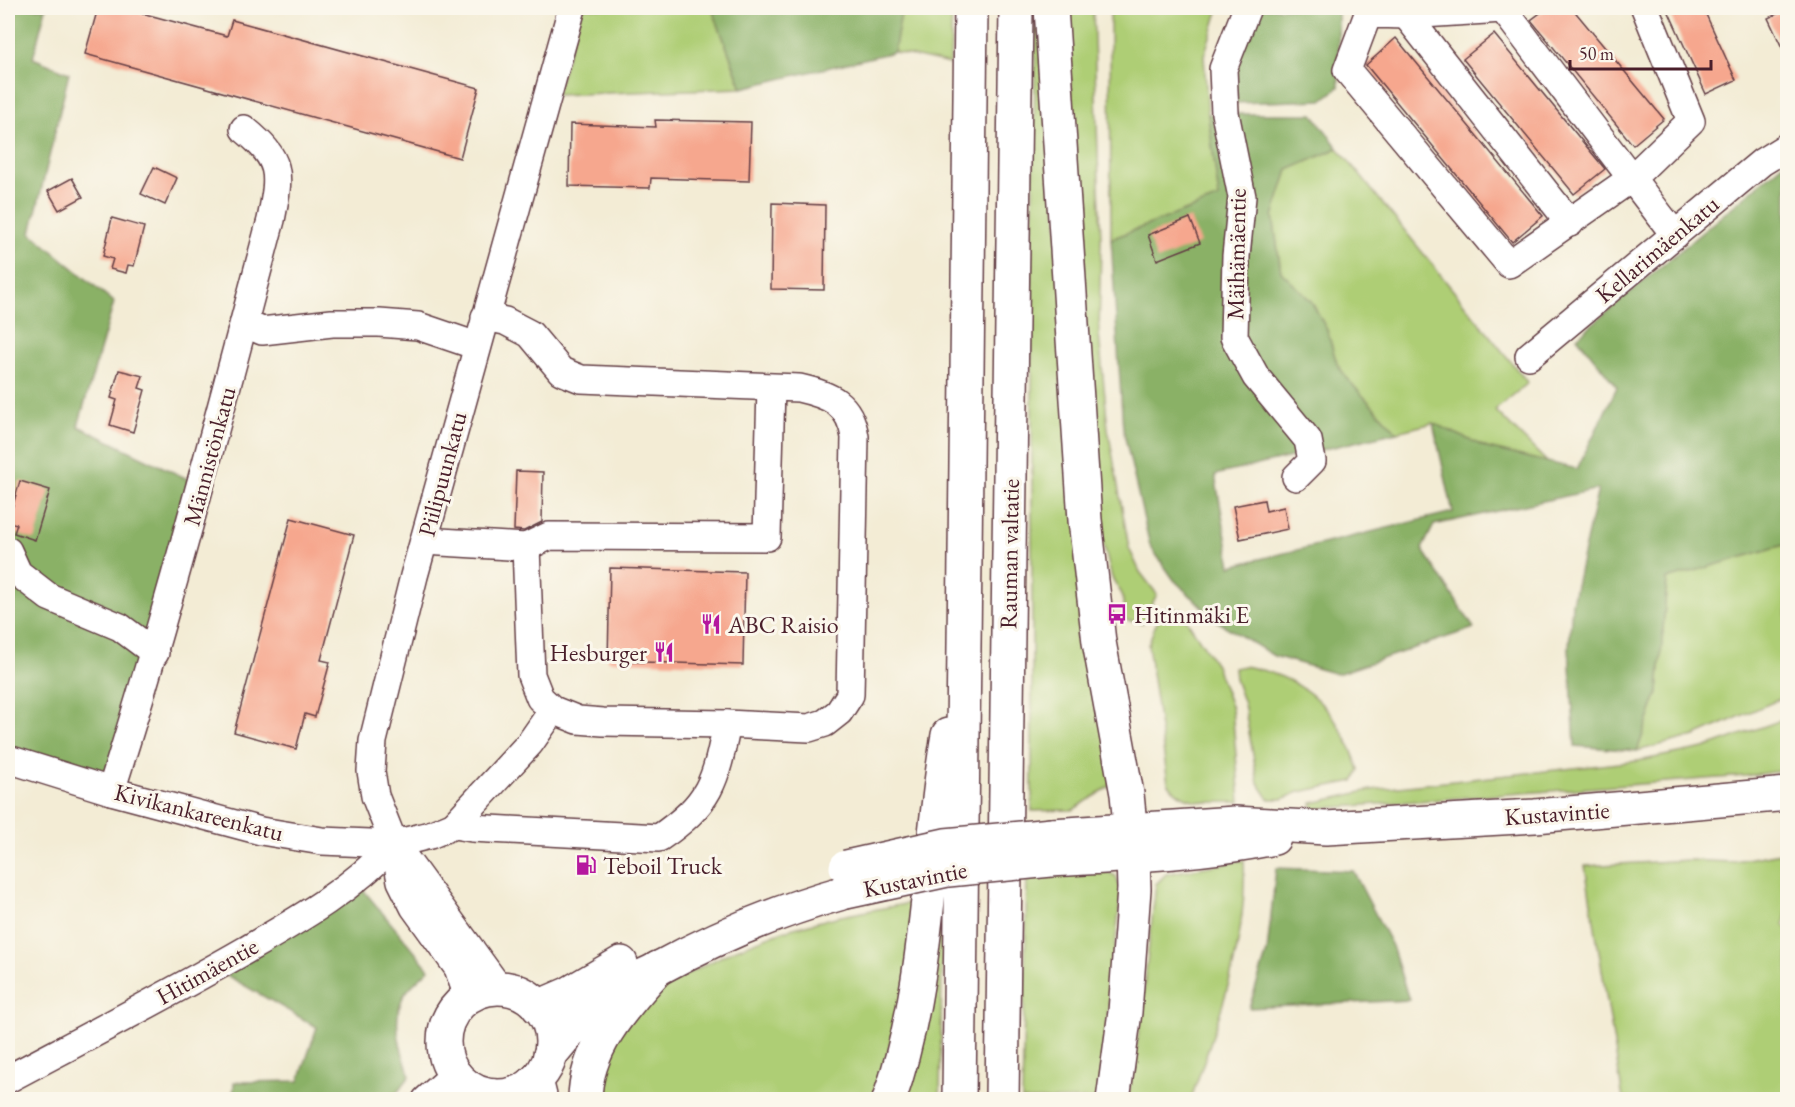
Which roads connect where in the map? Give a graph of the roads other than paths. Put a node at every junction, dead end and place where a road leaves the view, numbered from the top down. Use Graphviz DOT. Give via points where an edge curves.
graph roads {
  1 [pos="572,8"];
  2 [pos="971,8"];
  3 [pos="1016,8"];
  4 [pos="1051,8"];
  5 [pos="1247,8"];
  6 [pos="1505,8"];
  7 [pos="1645,8"];
  8 [pos="1406,15"];
  9 [pos="244,129"];
  10 [pos="1788,146"];
  11 [pos="1632,178"];
  12 [pos="1570,223"];
  13 [pos="1675,235"];
  14 [pos="485,317"];
  15 [pos="244,323"];
  16 [pos="477,346"];
  17 [pos="1529,356"];
  18 [pos="771,388"];
  19 [pos="1296,477"];
  20 [pos="424,541"];
  21 [pos="526,547"];
  22 [pos="8,551"];
  23 [pos="965,633"];
  24 [pos="155,653"];
  25 [pos="553,710"];
  26 [pos="727,723"];
  27 [pos="8,759"];
  28 [pos="111,791"];
  29 [pos="1788,794"];
  30 [pos="454,825"];
  31 [pos="1132,842"];
  32 [pos="394,844"];
  33 [pos="844,880"];
  34 [pos="658,968"];
  35 [pos="499,988"];
  36 [pos="468,997"];
  37 [pos="538,1007"];
  38 [pos="904,1059"];
  39 [pos="454,1075"];
  40 [pos="542,1078"];
  41 [pos="8,1079"];
  42 [pos="496,1098"];
  43 [pos="426,1100"];
  44 [pos="585,1100"];
  45 [pos="889,1100"];
  46 [pos="899,1100"];
  47 [pos="959,1100"];
  48 [pos="1002,1100"];
  49 [pos="1113,1100"];
  1 -- 14 [label="street, Piilipuunkatu"];
  2 -- 23 [label="main road, Rauman valtatie"];
  3 -- 48 [label="main road, Rauman valtatie"];
  4 -- 31 [label="main road" via="1085,520 1099,642"];
  5 -- 19 [label="street, Mäihämäentie" via="1223,69 1225,112 1242,197 1234,337 1256,377 1308,440 1312,461"];
  6 -- 8 [label="street"];
  6 -- 11 [label="street"];
  7 -- 11 [label="street" via="1691,120"];
  8 -- 12 [label="street"];
  8 -- 12 [label="street" via="1368,14 1347,70 1509,264"];
  9 -- 15 [label="street, Männistönkatu" via="266,148 275,166 277,188"];
  10 -- 13 [label="street, Kellarimäenkatu" via="1762,162"];
  11 -- 12 [label="street"];
  11 -- 13 [label="street"];
  13 -- 17 [label="street, Kellarimäenkatu"];
  14 -- 16 [label="street, Piilipuunkatu"];
  14 -- 18 [label="street" via="505,321 530,334 561,371 581,379"];
  15 -- 16 [label="street" via="262,331 332,323 418,326"];
  15 -- 24 [label="street, Männistönkatu"];
  16 -- 20 [label="street, Piilipuunkatu"];
  18 -- 21 [label="street" via="767,537 549,536"];
  18 -- 26 [label="street" via="799,388 823,394 836,401 852,422 855,449 850,695 839,712 825,723 809,728"];
  20 -- 21 [label="street"];
  20 -- 32 [label="street, Piilipuunkatu" via="373,741 371,771 375,796"];
  21 -- 25 [label="street" via="531,675 540,698"];
  22 -- 24 [label="street" via="18,573 49,597 120,627"];
  23 -- 38 [label="main road" via="941,776 918,984"];
  23 -- 47 [label="main road, Rauman valtatie"];
  24 -- 28 [label="street, Männistönkatu"];
  25 -- 26 [label="street" via="595,722"];
  25 -- 30 [label="street" via="530,743"];
  26 -- 30 [label="street" via="716,777 682,822 659,838"];
  27 -- 28 [label="street, Kivikankareenkatu"];
  28 -- 32 [label="street, Kivikankareenkatu" via="261,831 322,841"];
  29 -- 31 [label="main road, Kustavintie" via="1535,816 1326,828 1235,823"];
  30 -- 32 [label="street, Kivikankareenkatu"];
  31 -- 33 [label="main road, Kustavintie, bridge" via="1051,847 948,870"];
  31 -- 49 [label="main road" via="1134,889 1125,1012"];
  32 -- 35 [label="street"];
  32 -- 36 [label="street" via="401,881 414,907 458,968"];
  32 -- 41 [label="street, Hitimäentie" via="372,868 287,926"];
  33 -- 34 [label="main road, Kustavintie" via="799,905"];
  33 -- 37 [label="main road, Kustavintie" via="752,900"];
  34 -- 40 [label="main road, Kustavintie" via="610,993 592,1008"];
  34 -- 44 [label="main road" via="610,1026 592,1062"];
  35 -- 36 [label="main road"];
  35 -- 37 [label="main road" via="514,990"];
  36 -- 39 [label="main road" via="447,1024 446,1059"];
  37 -- 40 [label="main road" via="549,1030"];
  38 -- 45 [label="main road"];
  38 -- 46 [label="street"];
  39 -- 42 [label="main road" via="465,1085"];
  39 -- 43 [label="street"];
  40 -- 42 [label="main road"];
}
